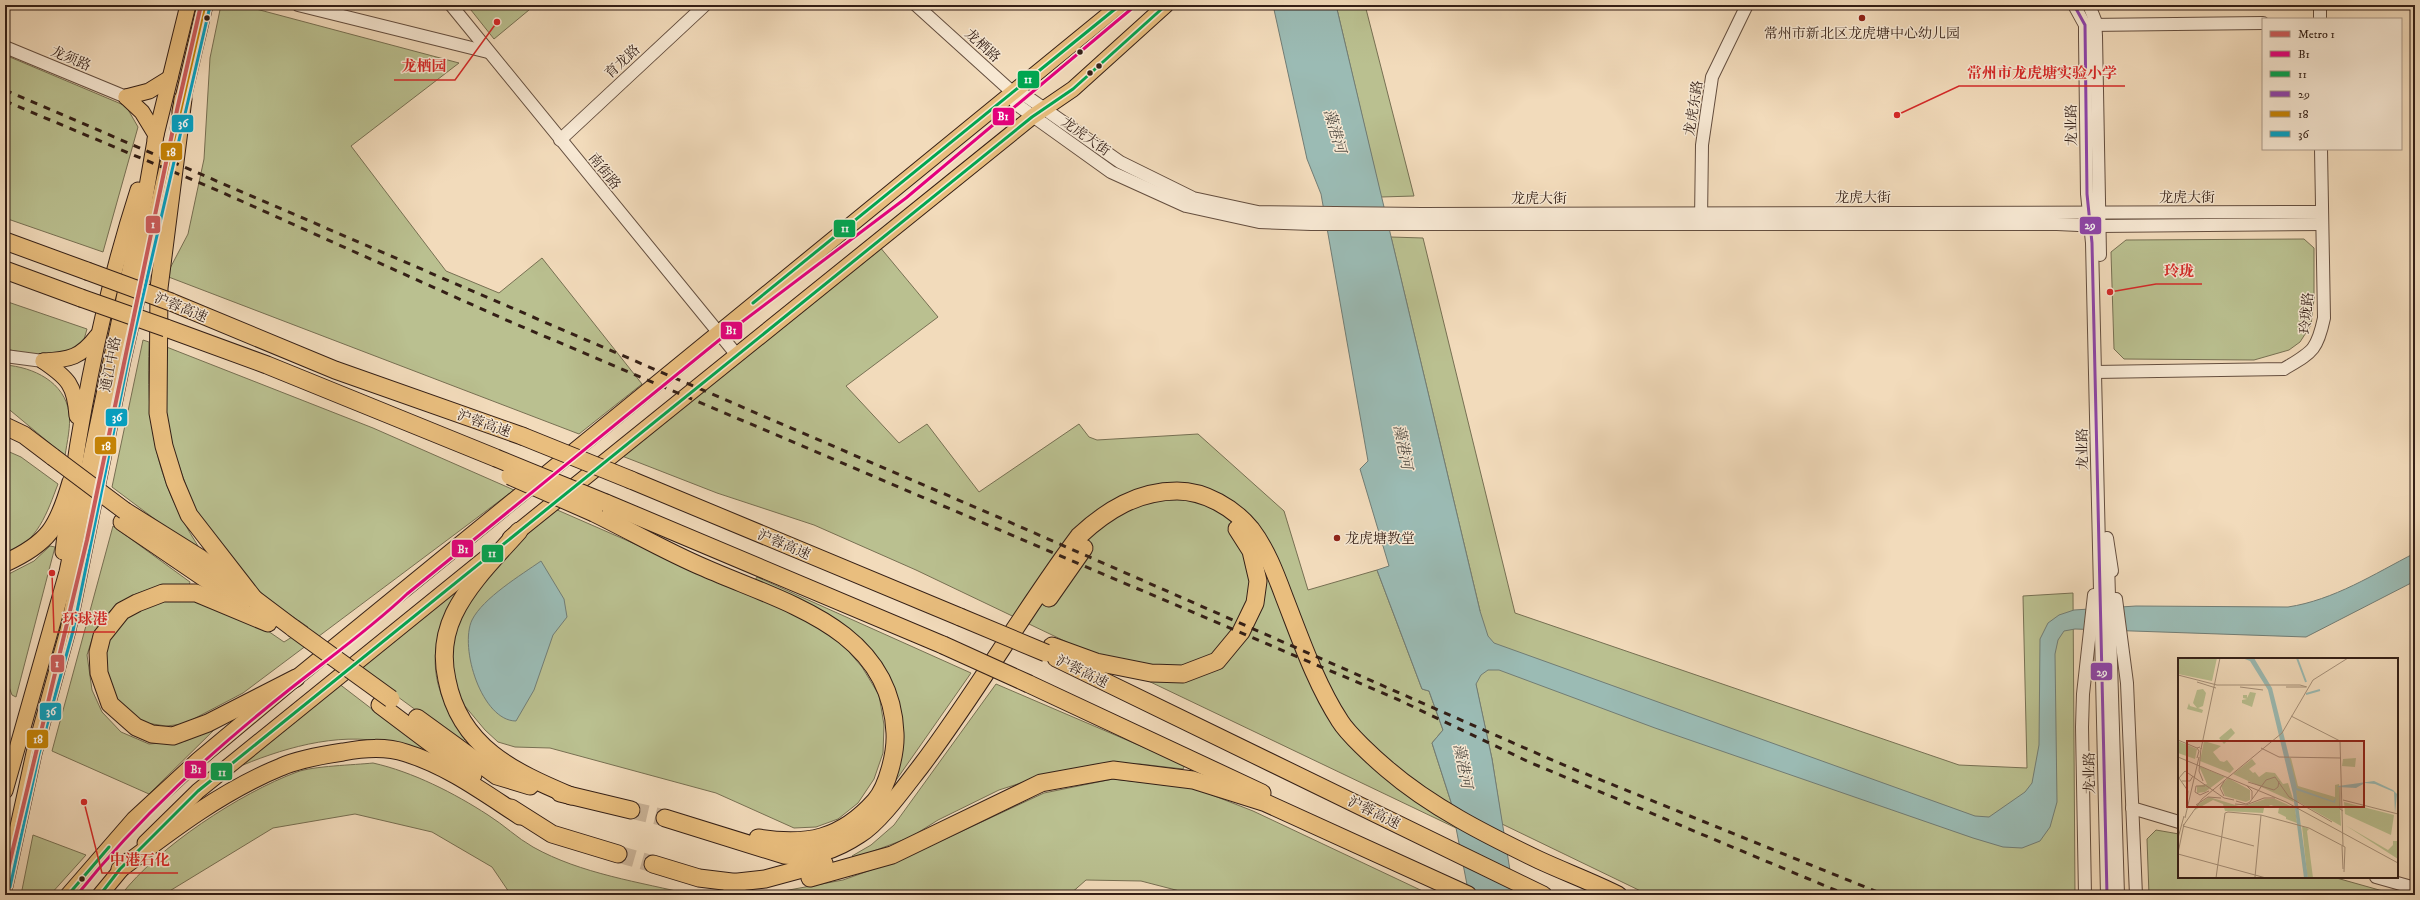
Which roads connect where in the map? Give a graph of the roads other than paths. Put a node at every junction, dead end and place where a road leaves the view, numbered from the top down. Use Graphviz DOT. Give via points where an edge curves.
graph roads {
  1 [pos="188,5"];
  2 [pos="205,5"];
  3 [pos="298,5"];
  4 [pos="451,5"];
  5 [pos="705,5"];
  6 [pos="1120,5"];
  7 [pos="1166,5"];
  8 [pos="1746,5"];
  9 [pos="2074,5"];
  10 [pos="2089,5"];
  11 [pos="2320,5"];
  12 [pos="922,7"];
  13 [pos="2320,18"];
  14 [pos="2262,23"];
  15 [pos="2090,25"];
  16 [pos="5,47"];
  17 [pos="488,52"];
  18 [pos="170,78"];
  19 [pos="1011,91"];
  20 [pos="126,98"];
  21 [pos="183,100"];
  22 [pos="1038,113"];
  23 [pos="156,134"];
  24 [pos="560,140"];
  25 [pos="2322,150"];
  26 [pos="2094,212"];
  27 [pos="1701,218"];
  28 [pos="2322,218"];
  29 [pos="2095,226"];
  30 [pos="5,241"];
  31 [pos="5,270"];
  32 [pos="717,333"];
  33 [pos="99,334"];
  34 [pos="736,354"];
  35 [pos="5,356"];
  36 [pos="43,361"];
  37 [pos="2099,372"];
  38 [pos="5,418"];
  39 [pos="5,426"];
  40 [pos="78,433"];
  41 [pos="24,435"];
  42 [pos="5,438"];
  43 [pos="51,463"];
  44 [pos="71,482"];
  45 [pos="600,508"];
  46 [pos="124,517"];
  47 [pos="519,531"];
  48 [pos="5,563"];
  49 [pos="255,600"];
  50 [pos="2105,602"];
  51 [pos="268,623"];
  52 [pos="289,632"];
  53 [pos="49,633"];
  54 [pos="2105,639"];
  55 [pos="1049,650"];
  56 [pos="296,678"];
  57 [pos="386,702"];
  58 [pos="5,791"];
  59 [pos="571,796"];
  60 [pos="2132,808"];
  61 [pos="631,810"];
  62 [pos="520,816"];
  63 [pos="665,818"];
  64 [pos="2178,822"];
  65 [pos="700,828"];
  66 [pos="618,854"];
  67 [pos="653,864"];
  68 [pos="120,869"];
  69 [pos="2380,878"];
  70 [pos="729,882"];
  71 [pos="1444,882"];
  72 [pos="5,886"];
  73 [pos="2415,888"];
  74 [pos="68,895"];
  75 [pos="100,895"];
  76 [pos="1468,895"];
  77 [pos="1475,895"];
  78 [pos="1543,895"];
  79 [pos="1618,895"];
  80 [pos="2085,895"];
  81 [pos="2107,895"];
  82 [pos="2118,895"];
  83 [pos="2136,895"];
  1 -- 18 [label="main road, 通江中路"];
  2 -- 21 [label="main road, 通江中路"];
  3 -- 17 [label="street"];
  4 -- 17 [label="street, 南街路"];
  5 -- 24 [label="street, 育龙路"];
  6 -- 19 [label="main road"];
  7 -- 22 [label="main road" via="1073,89"];
  8 -- 27 [label="street, 龙虎东路" via="1712,77 1702,145"];
  9 -- 15 [label="street, 龙业路"];
  10 -- 15 [label="street, 龙业路"];
  11 -- 13 [label="street"];
  12 -- 19 [label="street, 龙栖路"];
  14 -- 15 [label="street"];
  15 -- 26 [label="street, 龙业路"];
  16 -- 20 [label="street, 龙须路"];
  17 -- 24 [label="street, 南街路"];
  18 -- 20 [label="main road" via="149,91"];
  18 -- 23 [label="main road, 通江中路"];
  19 -- 22 [label="street, 龙虎大街" via="1016,104"];
  19 -- 32 [label="main road" via="989,112"];
  20 -- 23 [label="main road" via="142,112"];
  21 -- 49 [label="highway" via="158,288 158,413 164,446 189,515"];
  21 -- 72 [label="main road, 通江中路" via="123,360 68,630 34,753"];
  22 -- 27 [label="street, 龙虎大街" via="1111,172 1186,206 1259,222 1310,218"];
  22 -- 34 [label="main road"];
  23 -- 33 [label="main road" via="125,231"];
  23 -- 53 [label="main road, 通江中路" via="68,572"];
  24 -- 32 [label="street, 南街路"];
  25 -- 28 [label="street, 玲珑路"];
  26 -- 27 [label="street, 龙虎大街"];
  26 -- 28 [label="street, 龙虎大街"];
  26 -- 29 [label="street, 龙业路"];
  27 -- 29 [label="street, 龙虎大街"];
  28 -- 29 [label="street, 龙虎大街"];
  28 -- 37 [label="street, 玲珑路" via="2324,318 2319,341 2305,356 2284,368"];
  29 -- 37 [label="street, 龙业路"];
  30 -- 55 [label="highway, 沪蓉高速, bridge" via="171,302 335,370 522,436"];
  31 -- 45 [label="highway, 沪蓉高速, bridge" via="267,365"];
  32 -- 34 [label="street, 南街路"];
  32 -- 56 [label="main road"];
  33 -- 36 [label="main road" via="86,350 74,357"];
  33 -- 40 [label="main road"];
  34 -- 47 [label="main road"];
  35 -- 36 [label="street"];
  36 -- 40 [label="main road" via="63,375 72,386"];
  37 -- 50 [label="street, 龙业路"];
  38 -- 41 [label="highway"];
  39 -- 41 [label="highway"];
  40 -- 44 [label="main road"];
  41 -- 43 [label="highway"];
  42 -- 43 [label="highway"];
  43 -- 46 [label="highway"];
  44 -- 48 [label="highway" via="54,530 29,552"];
  44 -- 53 [label="main road" via="61,565"];
  45 -- 65 [label="highway" via="704,568 772,595 834,628 866,654 887,688 895,724 896,746 891,764 877,798 844,829 821,838 781,842"];
  45 -- 71 [label="highway, bridge" via="943,645"];
  46 -- 49 [label="highway" via="200,558"];
  46 -- 51 [label="highway"];
  47 -- 59 [label="highway" via="481,574 454,615 445,647 446,674 454,707 472,735 496,758 527,777"];
  47 -- 68 [label="main road" via="198,791"];
  49 -- 52 [label="highway"];
  50 -- 54 [label="street, 龙业路"];
  50 -- 54 [label="street"];
  51 -- 52 [label="highway"];
  51 -- 56 [label="highway" via="196,593 163,593 137,603 122,611 102,636 98,652 99,672 110,704 136,727 152,734 173,736 208,723"];
  52 -- 57 [label="highway"];
  53 -- 58 [label="main road, 通江中路"];
  54 -- 60 [label="street" via="2127,682"];
  54 -- 80 [label="street" via="2082,727"];
  54 -- 81 [label="street, 龙业路"];
  54 -- 82 [label="street, 龙业路"];
  55 -- 70 [label="highway" via="1151,673 1183,674 1216,660 1241,632 1255,603 1258,581 1251,551 1240,532 1226,519 1208,508 1190,502 1167,500 1127,511 1089,540 941,752 886,825 850,852 825,863 765,879"];
  55 -- 78 [label="highway, 沪蓉高速"];
  56 -- 74 [label="main road" via="198,760 134,819"];
  57 -- 59 [label="highway" via="497,776"];
  57 -- 62 [label="highway"];
  59 -- 61 [label="highway"];
  60 -- 64 [label="street"];
  60 -- 83 [label="street"];
  62 -- 66 [label="highway" via="552,834"];
  62 -- 68 [label="highway" via="460,777 430,762 404,752 372,747 282,766 222,798 172,829"];
  63 -- 65 [label="highway"];
  65 -- 79 [label="highway" via="784,856 802,857 823,853 862,834 898,797 934,748 1079,536 1097,519 1126,502 1154,492 1168,491 1200,494 1219,503 1250,528 1270,563 1311,666 1340,722 1386,769 1443,810 1539,860"];
  67 -- 70 [label="highway" via="699,878"];
  68 -- 75 [label="main road"];
  69 -- 73 [label="street"];
  70 -- 71 [label="highway" via="764,884 804,880 892,855 1041,783 1113,770 1193,780 1266,803"];
  71 -- 76 [label="highway"];
  71 -- 77 [label="highway"];
}
